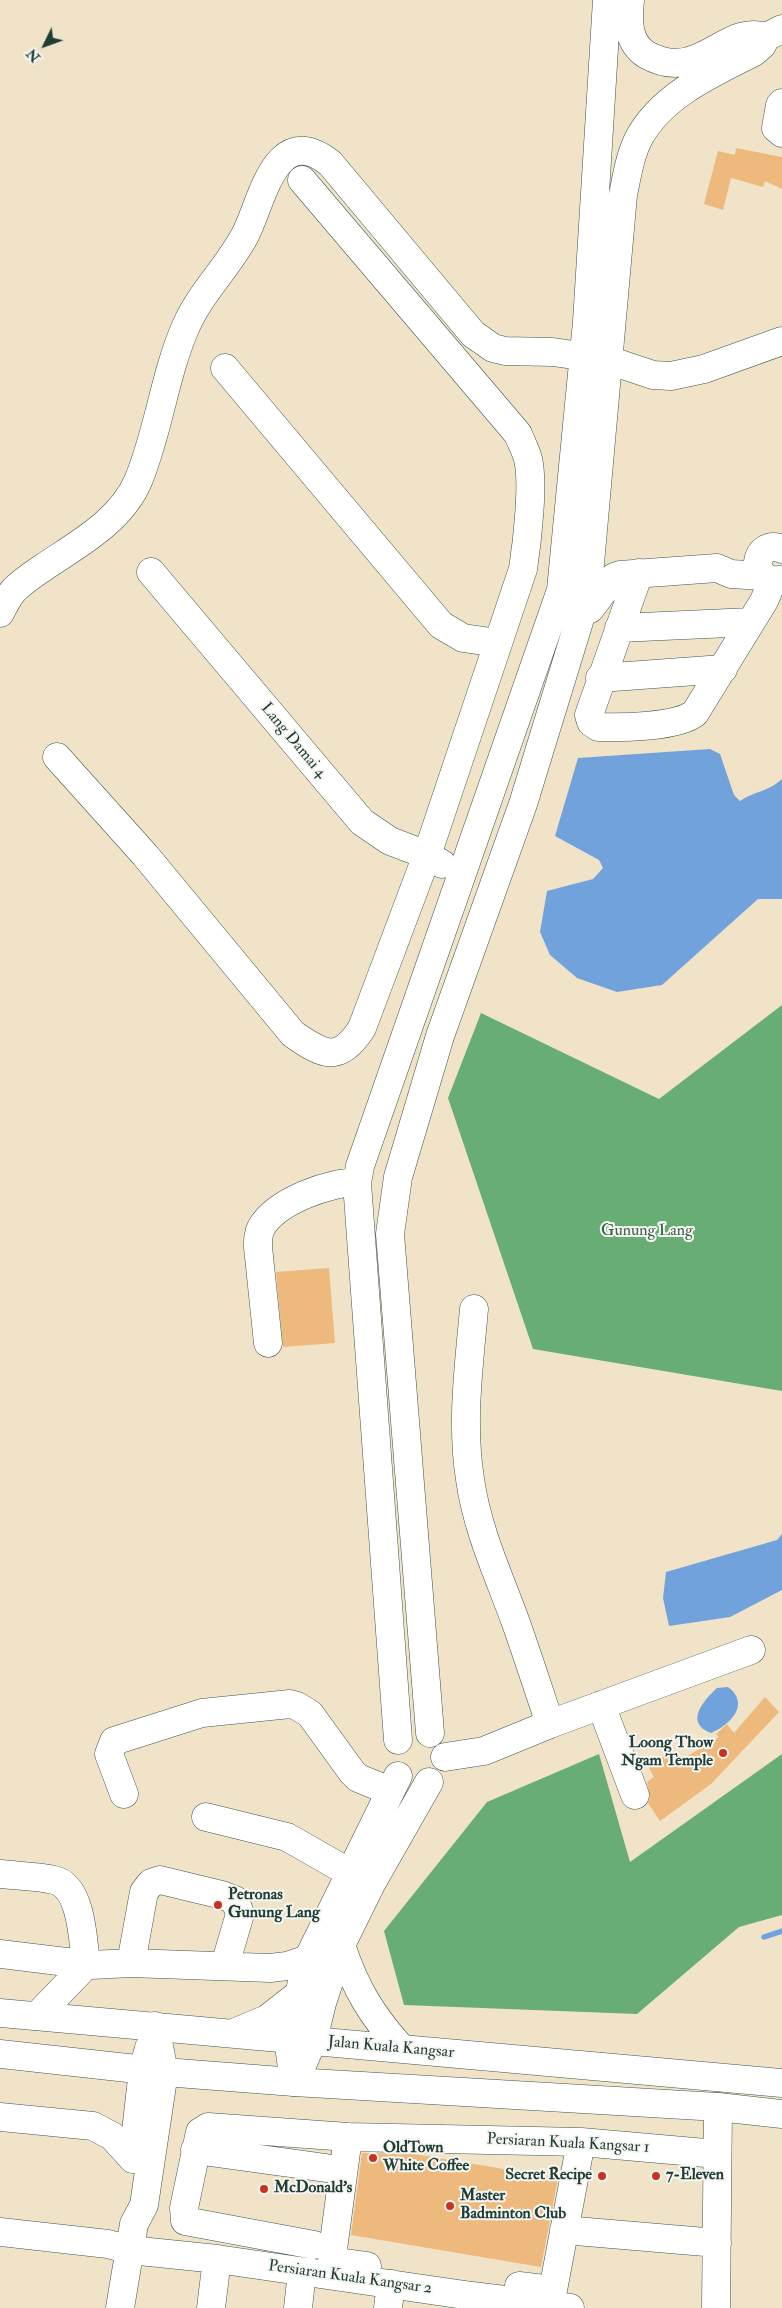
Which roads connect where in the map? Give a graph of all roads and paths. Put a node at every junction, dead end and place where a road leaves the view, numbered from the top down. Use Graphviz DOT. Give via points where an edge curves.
graph roads {
  1 [pos="607,0"];
  2 [pos="630,0"];
  3 [pos="774,33"];
  4 [pos="782,103"];
  5 [pos="782,133"];
  6 [pos="302,180"];
  7 [pos="782,341"];
  8 [pos="596,358"];
  9 [pos="224,368"];
  10 [pos="774,561"];
  11 [pos="151,572"];
  12 [pos="638,573"];
  13 [pos="582,612"];
  14 [pos="0,613"];
  15 [pos="751,622"];
  16 [pos="619,628"];
  17 [pos="498,643"];
  18 [pos="723,669"];
  19 [pos="600,678"];
  20 [pos="57,757"];
  21 [pos="427,855"];
  22 [pos="463,876"];
  23 [pos="493,887"];
  24 [pos="357,1183"];
  25 [pos="474,1309"];
  26 [pos="268,1343"];
  27 [pos="751,1650"];
  28 [pos="601,1705"];
  29 [pos="550,1724"];
  30 [pos="430,1733"];
  31 [pos="398,1740"];
  32 [pos="445,1757"];
  33 [pos="395,1782"];
  34 [pos="428,1782"];
  35 [pos="124,1794"];
  36 [pos="635,1796"];
  37 [pos="206,1817"];
  38 [pos="350,1873"];
  39 [pos="0,1874"];
  40 [pos="341,1945"];
  41 [pos="0,1954"];
  42 [pos="308,1959"];
  43 [pos="132,1964"];
  44 [pos="86,1965"];
  45 [pos="225,1965"];
  46 [pos="299,1994"];
  47 [pos="0,2012"];
  48 [pos="37,2016"];
  49 [pos="155,2026"];
  50 [pos="235,2033"];
  51 [pos="301,2039"];
  52 [pos="402,2049"];
  53 [pos="0,2054"];
  54 [pos="153,2071"];
  55 [pos="294,2082"];
  56 [pos="782,2083"];
  57 [pos="718,2107"];
  58 [pos="782,2114"];
  59 [pos="0,2117"];
  60 [pos="339,2136"];
  61 [pos="580,2142"];
  62 [pos="196,2150"];
  63 [pos="717,2154"];
  64 [pos="133,2159"];
  65 [pos="326,2168"];
  66 [pos="564,2230"];
  67 [pos="0,2232"];
  68 [pos="132,2237"];
  69 [pos="717,2243"];
  70 [pos="314,2245"];
  71 [pos="217,2259"];
  72 [pos="306,2272"];
  73 [pos="389,2296"];
  74 [pos="472,2302"];
  75 [pos="560,2303"];
  76 [pos="120,2308"];
  77 [pos="211,2308"];
  78 [pos="298,2308"];
  79 [pos="716,2308"];
  1 -- 8 [label="main road"];
  2 -- 3 [label="main road" via="628,20 632,37 644,53 665,62 691,61 746,35"];
  3 -- 8 [label="main road" via="758,50 684,91 661,110 640,136 623,195"];
  4 -- 5 [label="main road" via="776,128"];
  6 -- 17 [label="main road" via="518,434 528,459 530,485 526,551"];
  7 -- 8 [label="main road" via="704,369 671,376 653,375"];
  8 -- 13 [label="main road" via="588,586"];
  8 -- 14 [label="main road" via="537,351 504,351 483,342 330,163 314,153 291,153 273,170 243,240 187,324 132,492 103,525 21,584"];
  8 -- 22 [label="main road" via="561,590"];
  9 -- 17 [label="main road" via="441,625 463,638"];
  10 -- 12 [label="main road" via="730,561 717,568"];
  10 -- 15 [label="main road"];
  11 -- 21 [label="main road, Lang Damai 4" via="362,822 390,841"];
  12 -- 13 [label="main road" via="614,577 590,608"];
  12 -- 16 [label="main road"];
  13 -- 23 [label="main road" via="523,804"];
  15 -- 16 [label="main road"];
  15 -- 18 [label="main road"];
  16 -- 19 [label="main road"];
  17 -- 21 [label="main road"];
  18 -- 19 [label="main road"];
  18 -- 19 [label="main road" via="695,713 685,720 671,723 600,727 593,724 589,715"];
  20 -- 21 [label="main road" via="145,855 293,1034 316,1050 338,1052 352,1043 362,1028"];
  21 -- 22 [label="main road, Lang Damai 4"];
  22 -- 23 [label="main road, Lang Damai 4"];
  22 -- 24 [label="main road" via="360,1166"];
  23 -- 30 [label="main road" via="440,1036 400,1168 390,1234"];
  24 -- 26 [label="main road" via="326,1187 298,1199 272,1215 262,1227 258,1247"];
  24 -- 31 [label="main road"];
  25 -- 29 [label="main road" via="466,1406 470,1480 483,1536"];
  27 -- 28 [label="main road"];
  28 -- 29 [label="main road"];
  28 -- 36 [label="main road"];
  29 -- 32 [label="main road" via="484,1751"];
  30 -- 31 [label="main road" via="414,1731"];
  30 -- 32 [label="main road" via="441,1743"];
  31 -- 33 [label="main road" via="394,1746"];
  32 -- 34 [label="main road" via="441,1772"];
  33 -- 34 [label="main road"];
  33 -- 35 [label="main road" via="358,1778 310,1714 290,1704 202,1713 114,1741 109,1754"];
  33 -- 38 [label="main road"];
  34 -- 40 [label="main road"];
  37 -- 38 [label="main road" via="287,1837"];
  38 -- 42 [label="main road"];
  39 -- 44 [label="main road" via="54,1880 70,1890 77,1905"];
  40 -- 51 [label="main road" via="322,2003"];
  40 -- 52 [label="main road" via="363,2000"];
  41 -- 44 [label="main road"];
  42 -- 45 [label="main road" via="270,1968"];
  42 -- 46 [label="main road"];
  43 -- 44 [label="main road"];
  43 -- 45 [label="main road"];
  43 -- 45 [label="main road" via="144,1892 151,1883 160,1880 235,1900 240,1914"];
  44 -- 48 [label="main road"];
  46 -- 50 [label="main road" via="267,2019"];
  46 -- 51 [label="main road"];
  47 -- 48 [label="main road, Jalan Kuala Kangsar"];
  48 -- 49 [label="main road, Jalan Kuala Kangsar"];
  49 -- 50 [label="main road, Jalan Kuala Kangsar"];
  49 -- 54 [label="main road"];
  50 -- 51 [label="main road, Jalan Kuala Kangsar"];
  51 -- 52 [label="main road, Jalan Kuala Kangsar"];
  51 -- 55 [label="main road"];
  52 -- 56 [label="main road, Jalan Kuala Kangsar"];
  53 -- 54 [label="main road"];
  54 -- 55 [label="main road"];
  54 -- 64 [label="main road"];
  54 -- 68 [label="main road" via="144,2205"];
  55 -- 57 [label="main road"];
  57 -- 58 [label="main road"];
  57 -- 63 [label="main road"];
  59 -- 64 [label="main road" via="94,2126 112,2136"];
  60 -- 61 [label="main road, Persiaran Kuala Kangsar 1"];
  60 -- 62 [label="main road, Persiaran Kuala Kangsar 1" via="208,2127 200,2132"];
  60 -- 65 [label="main road"];
  60 -- 75 [label="main road" via="331,2252 334,2260"];
  61 -- 63 [label="main road, Persiaran Kuala Kangsar 1"];
  61 -- 66 [label="main road"];
  62 -- 65 [label="main road"];
  62 -- 70 [label="main road, Persiaran Kuala Kangsar 1" via="184,2208 184,2219 188,2223"];
  63 -- 69 [label="main road"];
  64 -- 68 [label="main road" via="129,2201"];
  65 -- 70 [label="main road"];
  66 -- 69 [label="main road"];
  66 -- 75 [label="main road"];
  67 -- 68 [label="main road, Persiaran Kuala Kangsar 2" via="108,2244"];
  68 -- 71 [label="main road, Persiaran Kuala Kangsar 2"];
  68 -- 76 [label="main road"];
  69 -- 79 [label="main road"];
  70 -- 72 [label="main road"];
  71 -- 72 [label="main road, Persiaran Kuala Kangsar 2"];
  71 -- 77 [label="main road"];
  72 -- 73 [label="main road, Persiaran Kuala Kangsar 2"];
  72 -- 78 [label="main road"];
  73 -- 74 [label="main road, Persiaran Kuala Kangsar 2"];
  74 -- 75 [label="main road, Persiaran Kuala Kangsar 2"];
}
